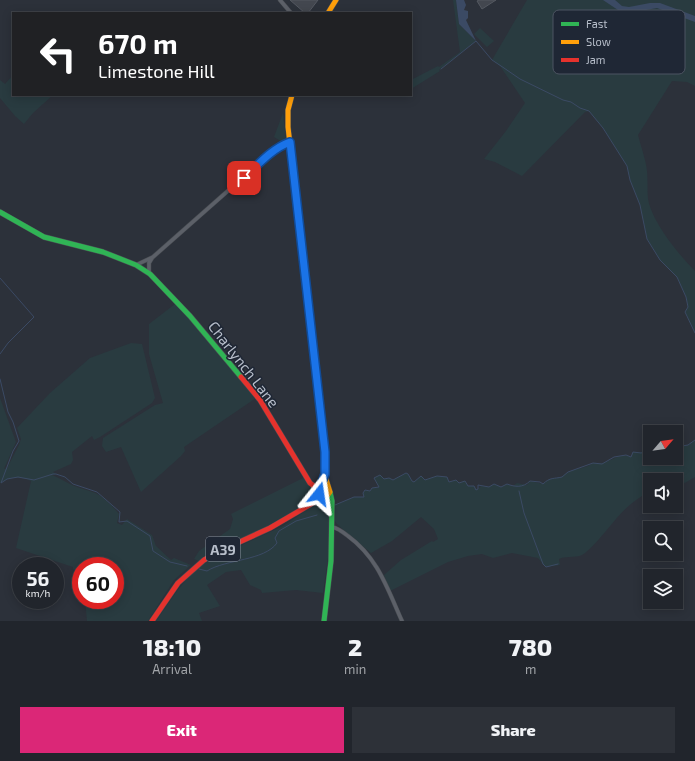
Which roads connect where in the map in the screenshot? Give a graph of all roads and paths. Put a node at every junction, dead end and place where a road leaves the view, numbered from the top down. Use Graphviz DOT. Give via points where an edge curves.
graph roads {
  1 [pos="280,0"];
  2 [pos="336,0"];
  3 [pos="289,12"];
  4 [pos="329,12"];
  5 [pos="292,96"];
  6 [pos="290,142"];
  7 [pos="0,212"];
  8 [pos="153,257"];
  9 [pos="136,265"];
  10 [pos="150,273"];
  11 [pos="325,474"];
  12 [pos="329,490"];
  13 [pos="321,493"];
  14 [pos="332,504"];
  15 [pos="332,527"];
  16 [pos="152,621"];
  17 [pos="324,621"];
  18 [pos="402,621"];
  1 -- 3 [label="street"];
  2 -- 4 [label="main road"];
  5 -- 6 [label="main road" via="288,115"];
  6 -- 8 [label="street" via="272,152"];
  6 -- 11 [label="main road" via="325,446"];
  7 -- 9 [label="main road, Charlynch Lane" via="51,240 103,252"];
  8 -- 9 [label="street"];
  8 -- 10 [label="street" via="149,263"];
  9 -- 10 [label="main road, Charlynch Lane"];
  10 -- 13 [label="main road, Charlynch Lane" via="256,395 310,483"];
  11 -- 12 [label="main road"];
  11 -- 13 [label="main road"];
  12 -- 13 [label="main road, A39" via="328,495"];
  12 -- 13 [label="main road, A39" via="324,486"];
  12 -- 14 [label="main road"];
  13 -- 14 [label="main road, Charlynch Lane"];
  13 -- 16 [label="main road, A39" via="314,501 279,524 201,562 173,589"];
  14 -- 15 [label="main road"];
  15 -- 17 [label="main road"];
  15 -- 18 [label="street" via="350,538 370,556"];
}
